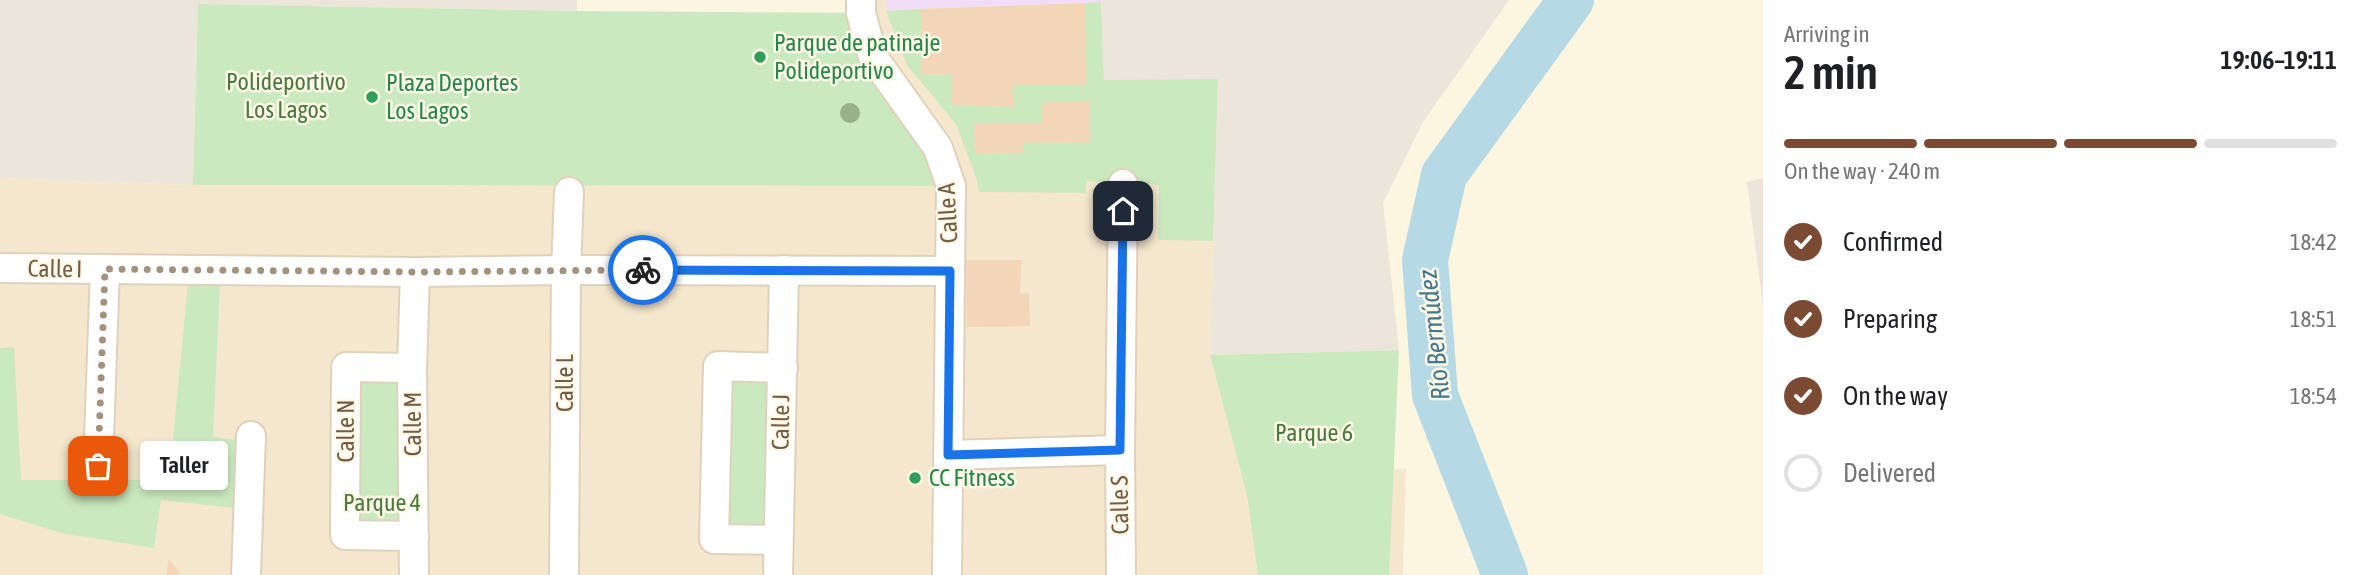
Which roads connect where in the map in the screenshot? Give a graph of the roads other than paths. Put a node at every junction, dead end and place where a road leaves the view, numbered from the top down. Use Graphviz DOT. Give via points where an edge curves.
graph roads {
  1 [pos="861,0"];
  2 [pos="1124,184"];
  3 [pos="569,192"];
  4 [pos="0,268"];
  5 [pos="105,269"];
  6 [pos="566,270"];
  7 [pos="784,270"];
  8 [pos="950,271"];
  9 [pos="415,272"];
  10 [pos="783,368"];
  11 [pos="412,369"];
  12 [pos="251,436"];
  13 [pos="1120,450"];
  14 [pos="948,455"];
  15 [pos="98,466"];
  16 [pos="414,536"];
  17 [pos="778,540"];
  18 [pos="246,575"];
  19 [pos="414,575"];
  20 [pos="564,575"];
  21 [pos="778,575"];
  22 [pos="947,575"];
  23 [pos="1121,575"];
  1 -- 8 [label="street, Calle A" via="873,57 938,148 951,186"];
  2 -- 13 [label="street, Calle S"];
  3 -- 6 [label="street, Calle L"];
  4 -- 5 [label="street, Calle I"];
  5 -- 9 [label="street, Calle I"];
  5 -- 15 [label="street"];
  6 -- 7 [label="street, Calle I"];
  6 -- 9 [label="street, Calle I"];
  6 -- 20 [label="street, Calle L"];
  7 -- 8 [label="street, Calle I"];
  7 -- 10 [label="street, Calle J"];
  8 -- 14 [label="street, Calle A"];
  9 -- 11 [label="street, Calle M"];
  10 -- 17 [label="street, Calle J"];
  10 -- 17 [label="street" via="718,366 714,538"];
  11 -- 16 [label="street, Calle M"];
  11 -- 16 [label="street, Calle N" via="346,367 345,536"];
  12 -- 18 [label="street"];
  13 -- 14 [label="street"];
  13 -- 23 [label="street, Calle S"];
  14 -- 22 [label="street, Calle A"];
  16 -- 19 [label="street, Calle M"];
  17 -- 21 [label="street, Calle J"];
}
